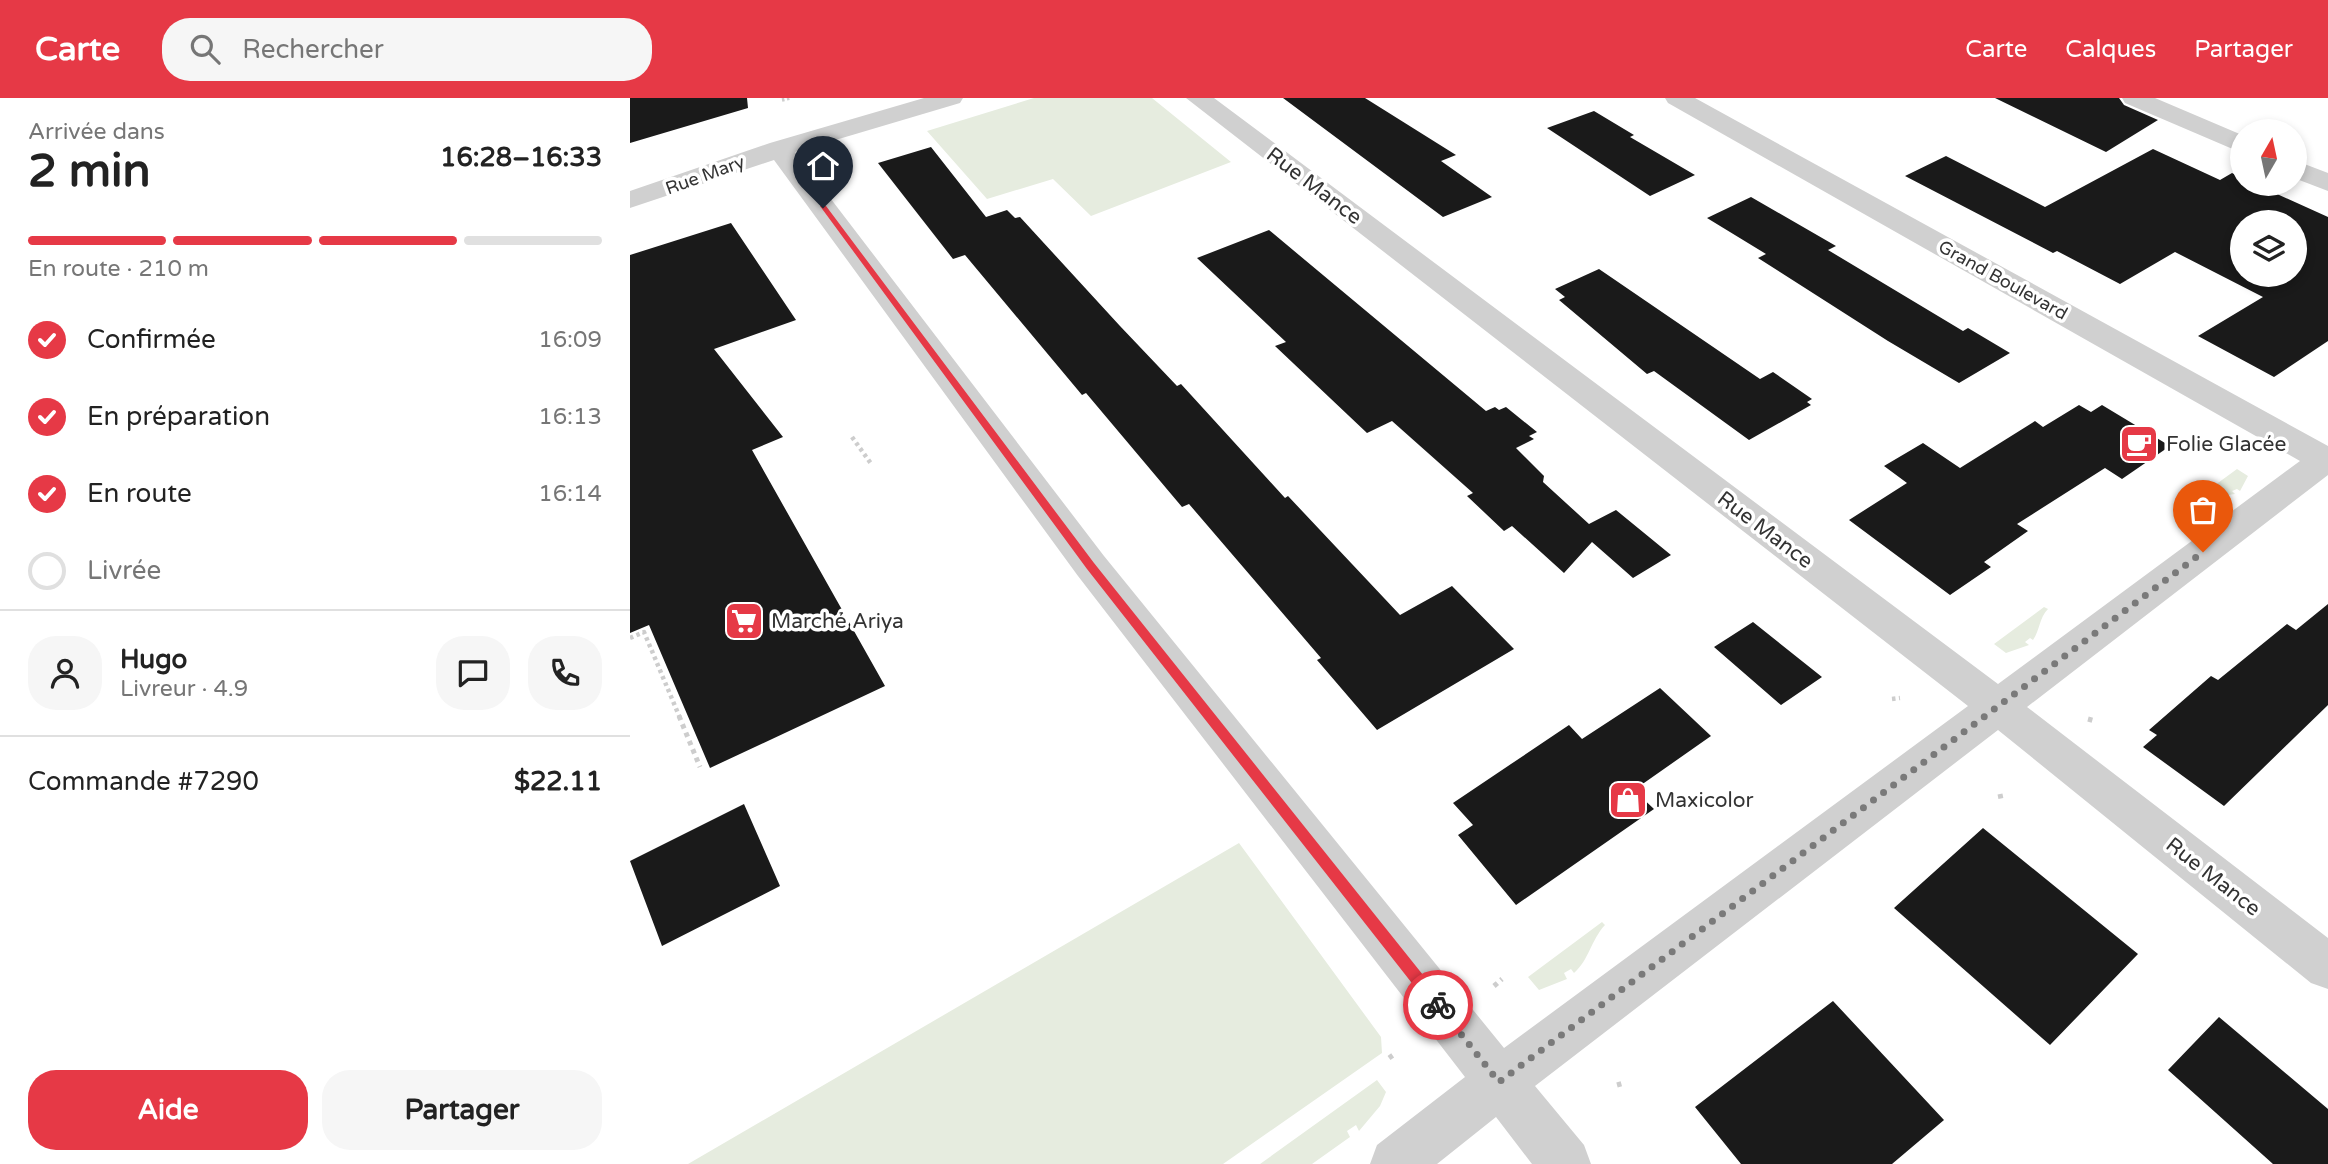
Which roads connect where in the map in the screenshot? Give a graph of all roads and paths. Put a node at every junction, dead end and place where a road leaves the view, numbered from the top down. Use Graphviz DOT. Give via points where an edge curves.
graph roads {
  1 [pos="791,98"];
  2 [pos="951,98"];
  3 [pos="1198,98"];
  4 [pos="1677,98"];
  5 [pos="2134,98"];
  6 [pos="782,100"];
  7 [pos="2230,140"];
  8 [pos="779,149"];
  9 [pos="2307,174"];
  10 [pos="2328,183"];
  11 [pos="630,200"];
  12 [pos="852,437"];
  13 [pos="2327,460"];
  14 [pos="872,465"];
  15 [pos="630,638"];
  16 [pos="1900,698"];
  17 [pos="1892,699"];
  18 [pos="1997,706"];
  19 [pos="2088,719"];
  20 [pos="2095,721"];
  21 [pos="700,767"];
  22 [pos="2328,967"];
  23 [pos="1502,979"];
  24 [pos="1494,986"];
  25 [pos="1396,1053"];
  26 [pos="1389,1058"];
  27 [pos="1499,1082"];
  28 [pos="1624,1083"];
  29 [pos="1617,1085"];
  30 [pos="1396,1164"];
  31 [pos="1565,1164"];
  1 -- 6 [label="path"];
  2 -- 8 [label="street, Rue Mary"];
  3 -- 18 [label="street, Rue Mance"];
  4 -- 13 [label="street, Grand Boulevard"];
  5 -- 7 [label="street"];
  8 -- 11 [label="street, Rue Mary"];
  8 -- 27 [label="street" via="1091,566"];
  9 -- 10 [label="street"];
  12 -- 14 [label="path"];
  13 -- 18 [label="street"];
  15 -- 21 [label="path" via="643,632"];
  16 -- 17 [label="path"];
  18 -- 22 [label="street, Rue Mance"];
  18 -- 27 [label="street"];
  19 -- 20 [label="path"];
  23 -- 24 [label="path"];
  25 -- 26 [label="path"];
  27 -- 30 [label="street"];
  27 -- 31 [label="street"];
  28 -- 29 [label="path"];
}
